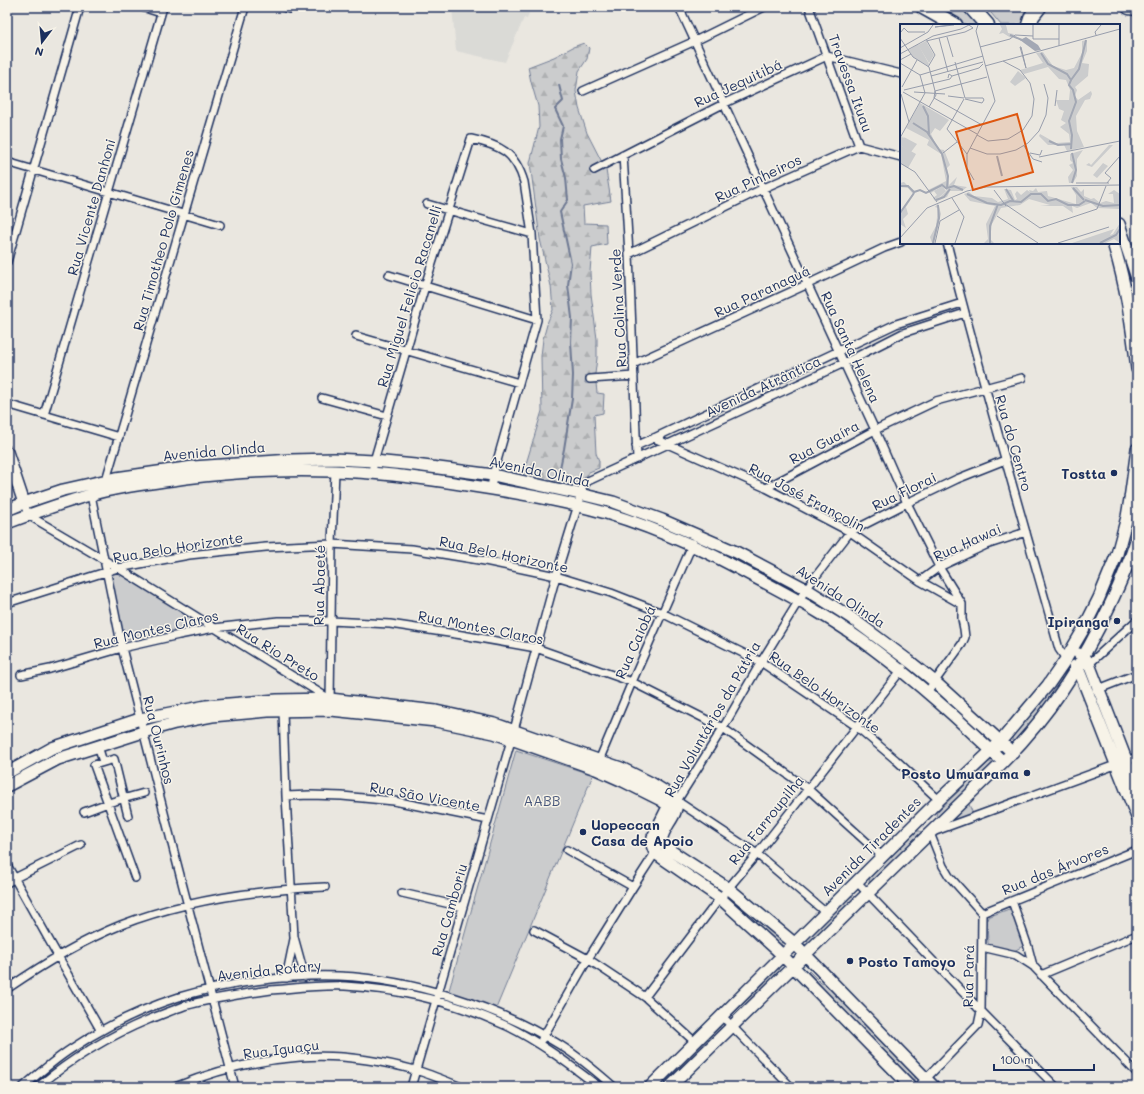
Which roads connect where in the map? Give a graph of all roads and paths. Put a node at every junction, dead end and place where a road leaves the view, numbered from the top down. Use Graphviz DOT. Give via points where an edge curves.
graph roads {
  1 [pos="80,7"];
  2 [pos="142,7"];
  3 [pos="245,7"];
  4 [pos="679,7"];
  5 [pos="764,7"];
  6 [pos="809,7"];
  7 [pos="923,7"];
  8 [pos="1039,7"];
  9 [pos="1129,7"];
  10 [pos="976,8"];
  11 [pos="1137,8"];
  12 [pos="162,10"];
  13 [pos="953,24"];
  14 [pos="985,24"];
  15 [pos="995,24"];
  16 [pos="1029,24"];
  17 [pos="694,41"];
  18 [pos="827,56"];
  19 [pos="900,74"];
  20 [pos="583,91"];
  21 [pos="725,103"];
  22 [pos="859,146"];
  23 [pos="623,155"];
  24 [pos="900,157"];
  25 [pos="7,162"];
  26 [pos="33,170"];
  27 [pos="594,170"];
  28 [pos="764,188"];
  29 [pos="109,193"];
  30 [pos="427,204"];
  31 [pos="448,210"];
  32 [pos="184,215"];
  33 [pos="220,225"];
  34 [pos="1120,227"];
  35 [pos="532,234"];
  36 [pos="900,242"];
  37 [pos="947,244"];
  38 [pos="1113,244"];
  39 [pos="629,254"];
  40 [pos="7,262"];
  41 [pos="389,275"];
  42 [pos="1137,278"];
  43 [pos="808,284"];
  44 [pos="425,286"];
  45 [pos="962,303"];
  46 [pos="965,313"];
  47 [pos="537,320"];
  48 [pos="356,336"];
  49 [pos="406,350"];
  50 [pos="839,352"];
  51 [pos="844,362"];
  52 [pos="634,364"];
  53 [pos="1137,364"];
  54 [pos="1137,369"];
  55 [pos="634,376"];
  56 [pos="1022,378"];
  57 [pos="590,379"];
  58 [pos="519,383"];
  59 [pos="986,388"];
  60 [pos="322,398"];
  61 [pos="7,404"];
  62 [pos="44,415"];
  63 [pos="387,416"];
  64 [pos="875,430"];
  65 [pos="119,437"];
  66 [pos="654,438"];
  67 [pos="668,445"];
  68 [pos="636,446"];
  69 [pos="1137,448"];
  70 [pos="7,452"];
  71 [pos="637,459"];
  72 [pos="1005,460"];
  73 [pos="374,461"];
  74 [pos="335,471"];
  75 [pos="372,473"];
  76 [pos="493,475"];
  77 [pos="106,485"];
  78 [pos="766,488"];
  79 [pos="491,489"];
  80 [pos="580,494"];
  81 [pos="90,495"];
  82 [pos="24,503"];
  83 [pos="907,503"];
  84 [pos="578,506"];
  85 [pos="7,510"];
  86 [pos="1133,510"];
  87 [pos="28,515"];
  88 [pos="7,523"];
  89 [pos="850,532"];
  90 [pos="1026,532"];
  91 [pos="1137,537"];
  92 [pos="694,541"];
  93 [pos="332,544"];
  94 [pos="104,560"];
  95 [pos="939,567"];
  96 [pos="118,568"];
  97 [pos="107,571"];
  98 [pos="556,576"];
  99 [pos="920,581"];
  100 [pos="806,590"];
  101 [pos="800,601"];
  102 [pos="7,603"];
  103 [pos="962,604"];
  104 [pos="662,613"];
  105 [pos="1137,620"];
  106 [pos="331,621"];
  107 [pos="214,628"];
  108 [pos="122,648"];
  109 [pos="536,648"];
  110 [pos="1060,649"];
  111 [pos="1072,649"];
  112 [pos="1066,659"];
  113 [pos="1087,660"];
  114 [pos="909,661"];
  115 [pos="761,662"];
  116 [pos="1078,668"];
  117 [pos="900,670"];
  118 [pos="1137,674"];
  119 [pos="21,676"];
  120 [pos="632,682"];
  121 [pos="934,682"];
  122 [pos="1098,689"];
  123 [pos="926,692"];
  124 [pos="1088,694"];
  125 [pos="330,704"];
  126 [pos="283,711"];
  127 [pos="140,720"];
  128 [pos="856,726"];
  129 [pos="723,728"];
  130 [pos="143,732"];
  131 [pos="513,735"];
  132 [pos="1000,742"];
  133 [pos="98,746"];
  134 [pos="991,750"];
  135 [pos="1012,753"];
  136 [pos="1127,761"];
  137 [pos="103,762"];
  138 [pos="1003,762"];
  139 [pos="598,765"];
  140 [pos="7,772"];
  141 [pos="7,786"];
  142 [pos="1137,788"];
  143 [pos="808,789"];
  144 [pos="144,793"];
  145 [pos="286,796"];
  146 [pos="124,798"];
  147 [pos="939,800"];
  148 [pos="677,802"];
  149 [pos="108,803"];
  150 [pos="666,804"];
  151 [pos="84,812"];
  152 [pos="128,816"];
  153 [pos="1137,817"];
  154 [pos="488,820"];
  155 [pos="930,833"];
  156 [pos="662,843"];
  157 [pos="80,845"];
  158 [pos="567,850"];
  159 [pos="1137,850"];
  160 [pos="655,853"];
  161 [pos="757,854"];
  162 [pos="882,856"];
  163 [pos="7,865"];
  164 [pos="15,878"];
  165 [pos="135,878"];
  166 [pos="856,881"];
  167 [pos="7,883"];
  168 [pos="633,886"];
  169 [pos="325,888"];
  170 [pos="728,888"];
  171 [pos="291,889"];
  172 [pos="402,893"];
  173 [pos="868,893"];
  174 [pos="720,898"];
  175 [pos="1012,901"];
  176 [pos="188,905"];
  177 [pos="463,906"];
  178 [pos="825,912"];
  179 [pos="982,913"];
  180 [pos="534,930"];
  181 [pos="1137,935"];
  182 [pos="294,937"];
  183 [pos="794,943"];
  184 [pos="982,947"];
  185 [pos="1028,947"];
  186 [pos="782,955"];
  187 [pos="805,955"];
  188 [pos="1016,955"];
  189 [pos="58,956"];
  190 [pos="588,959"];
  191 [pos="793,966"];
  192 [pos="1033,966"];
  193 [pos="817,968"];
  194 [pos="1041,975"];
  195 [pos="305,977"];
  196 [pos="286,978"];
  197 [pos="805,978"];
  198 [pos="7,989"];
  199 [pos="209,989"];
  200 [pos="438,993"];
  201 [pos="645,997"];
  202 [pos="211,999"];
  203 [pos="436,1001"];
  204 [pos="981,1011"];
  205 [pos="722,1016"];
  206 [pos="732,1027"];
  207 [pos="101,1031"];
  208 [pos="543,1036"];
  209 [pos="695,1042"];
  210 [pos="539,1044"];
  211 [pos="71,1049"];
  212 [pos="77,1057"];
  213 [pos="230,1069"];
  214 [pos="416,1070"];
  215 [pos="1137,1074"];
  216 [pos="661,1076"];
  217 [pos="926,1084"];
  218 [pos="23,1087"];
  219 [pos="38,1087"];
  220 [pos="175,1087"];
  221 [pos="235,1087"];
  222 [pos="411,1087"];
  223 [pos="461,1087"];
  224 [pos="599,1087"];
  225 [pos="614,1087"];
  226 [pos="650,1087"];
  227 [pos="670,1087"];
  228 [pos="791,1087"];
  229 [pos="911,1087"];
  230 [pos="1056,1087"];
  1 -- 26 [label="street"];
  2 -- 12 [label="street"];
  3 -- 32 [label="street, Rua Timotheo Polo Gimenes"];
  4 -- 17 [label="street, Rua Santa Helena"];
  5 -- 17 [label="street"];
  6 -- 18 [label="street, Travessa Ituau"];
  7 -- 13 [label="highway"];
  8 -- 16 [label="highway"];
  9 -- 11 [label="highway"];
  10 -- 14 [label="highway"];
  10 -- 15 [label="highway"];
  12 -- 29 [label="street, Rua Vicente Danhoni"];
  17 -- 20 [label="street"];
  17 -- 21 [label="street, Rua Santa Helena"];
  18 -- 19 [label="street"];
  18 -- 21 [label="street, Rua Jequitibá"];
  18 -- 22 [label="street, Travessa Ituau"];
  21 -- 23 [label="street, Rua Jequitibá"];
  21 -- 28 [label="street, Rua Santa Helena"];
  22 -- 24 [label="street"];
  22 -- 28 [label="street, Rua Pinheiros"];
  23 -- 27 [label="street, Rua Jequitibá"];
  23 -- 39 [label="street, Rua Colina Verde"];
  25 -- 26 [label="street"];
  26 -- 29 [label="street"];
  26 -- 40 [label="street"];
  28 -- 39 [label="street, Rua Pinheiros"];
  28 -- 43 [label="street, Rua Santa Helena"];
  29 -- 32 [label="street"];
  29 -- 62 [label="street, Rua Vicente Danhoni"];
  30 -- 31 [label="street"];
  31 -- 35 [label="street"];
  31 -- 35 [label="street, Rua Miguel Felicio Racanelli" via="471,139 484,142 503,149 514,160 522,175"];
  31 -- 44 [label="street, Rua Miguel Felicio Racanelli"];
  32 -- 33 [label="street"];
  32 -- 65 [label="street, Rua Timotheo Polo Gimenes"];
  34 -- 42 [label="street"];
  35 -- 47 [label="street"];
  36 -- 43 [label="street, Rua Paranaguá"];
  37 -- 45 [label="street, Rua do Centro"];
  38 -- 53 [label="street" via="1124,282"];
  39 -- 52 [label="street, Rua Colina Verde"];
  41 -- 44 [label="street"];
  43 -- 50 [label="street, Rua Santa Helena"];
  43 -- 52 [label="street, Rua Paranaguá"];
  44 -- 47 [label="street"];
  44 -- 49 [label="street, Rua Miguel Felicio Racanelli"];
  45 -- 46 [label="street, Rua do Centro"];
  45 -- 50 [label="street" via="896,324"];
  46 -- 51 [label="street, Avenida Atrântica" via="903,333"];
  46 -- 59 [label="street, Rua do Centro"];
  47 -- 58 [label="street"];
  48 -- 49 [label="street"];
  49 -- 58 [label="street"];
  49 -- 63 [label="street, Rua Miguel Felicio Racanelli"];
  50 -- 51 [label="street, Rua Santa Helena"];
  50 -- 66 [label="street"];
  51 -- 64 [label="street, Rua Santa Helena"];
  51 -- 67 [label="street, Avenida Atrântica"];
  52 -- 55 [label="street, Rua Colina Verde"];
  53 -- 54 [label="street"];
  55 -- 57 [label="street"];
  55 -- 68 [label="street, Rua Colina Verde"];
  56 -- 59 [label="street, Rua Guaíra"];
  58 -- 76 [label="street"];
  59 -- 64 [label="street, Rua Guaíra" via="936,401"];
  59 -- 72 [label="street, Rua do Centro"];
  60 -- 63 [label="street"];
  61 -- 62 [label="street"];
  62 -- 65 [label="street"];
  63 -- 73 [label="street, Rua Miguel Felicio Racanelli"];
  64 -- 78 [label="street, Rua Guaíra"];
  64 -- 83 [label="street, Rua Santa Helena"];
  65 -- 77 [label="street, Rua Timotheo Polo Gimenes"];
  66 -- 67 [label="street, Rua José Françolin"];
  66 -- 68 [label="street"];
  67 -- 71 [label="street, Avenida Atrântica"];
  67 -- 78 [label="street, Rua José Françolin"];
  68 -- 71 [label="street, Rua Colina Verde"];
  69 -- 86 [label="street, Avenida Tiradentes"];
  70 -- 82 [label="street"];
  71 -- 80 [label="street, Avenida Atrântica" via="588,481"];
  72 -- 83 [label="street, Rua Florai"];
  72 -- 90 [label="street, Rua do Centro"];
  73 -- 75 [label="street, Rua Miguel Felicio Racanelli"];
  73 -- 76 [label="street, Avenida Olinda"];
  73 -- 77 [label="street, Avenida Olinda" via="327,459 193,467"];
  74 -- 75 [label="street, Avenida Olinda"];
  74 -- 77 [label="street, Avenida Olinda" via="293,470"];
  74 -- 93 [label="street, Rua Abaeté"];
  75 -- 79 [label="street, Avenida Olinda"];
  76 -- 79 [label="street"];
  76 -- 80 [label="street, Avenida Olinda"];
  77 -- 81 [label="street, Avenida Olinda"];
  77 -- 82 [label="street, Avenida Olinda" via="63,490"];
  78 -- 89 [label="street, Rua José Françolin"];
  79 -- 84 [label="street, Avenida Olinda"];
  80 -- 84 [label="street, Rua Camboriu"];
  80 -- 92 [label="street, Avenida Olinda" via="662,520"];
  81 -- 87 [label="street, Avenida Olinda"];
  81 -- 94 [label="street, Rua Ourinhos"];
  82 -- 85 [label="street, Avenida Olinda"];
  82 -- 87 [label="street"];
  83 -- 89 [label="street, Rua Florai"];
  83 -- 95 [label="street, Rua Santa Helena"];
  84 -- 92 [label="street, Avenida Olinda"];
  84 -- 98 [label="street, Rua Camboriu"];
  86 -- 111 [label="street, Avenida Tiradentes" via="1108,576"];
  87 -- 88 [label="street, Avenida Olinda"];
  87 -- 94 [label="street, Rua Rio Preto"];
  89 -- 99 [label="street, Rua José Françolin"];
  89 -- 100 [label="street, Rua Florai"];
  90 -- 95 [label="street, Rua Hawai" via="986,545"];
  90 -- 110 [label="street, Rua do Centro"];
  91 -- 113 [label="street" via="1123,579"];
  92 -- 100 [label="street, Avenida Olinda" via="736,552"];
  92 -- 101 [label="street, Avenida Olinda" via="714,556"];
  92 -- 104 [label="street, Rua Caiobá"];
  93 -- 96 [label="street, Rua Belo Horizonte" via="205,553"];
  93 -- 98 [label="street, Rua Belo Horizonte" via="412,549"];
  93 -- 106 [label="street, Rua Abaeté"];
  94 -- 96 [label="street, Rua Rio Preto"];
  94 -- 97 [label="street, Rua Ourinhos"];
  95 -- 99 [label="street, Rua Hawai"];
  95 -- 103 [label="street, Rua Santa Helena"];
  96 -- 97 [label="street, Rua Belo Horizonte"];
  96 -- 107 [label="street, Rua Rio Preto"];
  97 -- 102 [label="street, Rua Belo Horizonte"];
  97 -- 108 [label="street, Rua Ourinhos"];
  98 -- 104 [label="street, Rua Belo Horizonte" via="611,593"];
  98 -- 109 [label="street, Rua Camboriu"];
  99 -- 103 [label="street, Rua José Françolin"];
  100 -- 101 [label="street, Rua Florai"];
  100 -- 114 [label="street, Avenida Olinda" via="855,621"];
  101 -- 115 [label="street, Rua Voluntários da Pátria"];
  101 -- 117 [label="street, Avenida Olinda" via="858,638"];
  103 -- 121 [label="street, Rua Santa Helena" via="962,644"];
  104 -- 115 [label="street, Rua Belo Horizonte"];
  104 -- 120 [label="street, Rua Caiobá"];
  105 -- 113 [label="street"];
  106 -- 107 [label="street, Rua Montes Claros" via="278,621"];
  106 -- 109 [label="street, Rua Montes Claros" via="390,624"];
  106 -- 125 [label="street, Rua Abaeté"];
  107 -- 108 [label="street, Rua Montes Claros"];
  107 -- 125 [label="street, Rua Rio Preto"];
  108 -- 119 [label="street, Rua Montes Claros"];
  108 -- 127 [label="street, Rua Ourinhos"];
  109 -- 120 [label="street, Rua Montes Claros"];
  109 -- 131 [label="street, Rua Camboriu"];
  110 -- 111 [label="street"];
  110 -- 112 [label="street, Rua do Centro"];
  111 -- 112 [label="street, Avenida Tiradentes"];
  111 -- 113 [label="street"];
  112 -- 116 [label="street"];
  112 -- 132 [label="street, Avenida Tiradentes" via="1048,685"];
  113 -- 116 [label="street"];
  113 -- 122 [label="street"];
  114 -- 117 [label="street, Rua Farroupilha"];
  114 -- 121 [label="street, Avenida Olinda"];
  115 -- 128 [label="street, Rua Belo Horizonte"];
  115 -- 129 [label="street, Rua Voluntários da Pátria"];
  116 -- 124 [label="street"];
  116 -- 135 [label="street" via="1038,723"];
  117 -- 123 [label="street, Avenida Olinda"];
  117 -- 128 [label="street, Rua Farroupilha"];
  118 -- 122 [label="street"];
  120 -- 129 [label="street, Rua Montes Claros"];
  120 -- 139 [label="street, Rua Caiobá"];
  121 -- 123 [label="street, Rua Santa Helena"];
  121 -- 132 [label="street, Avenida Olinda"];
  122 -- 124 [label="street"];
  122 -- 136 [label="street"];
  123 -- 134 [label="street, Avenida Olinda"];
  124 -- 136 [label="street"];
  125 -- 126 [label="street"];
  125 -- 127 [label="street" via="277,700 206,706"];
  125 -- 131 [label="street" via="436,711 495,724"];
  126 -- 130 [label="street" via="212,716"];
  126 -- 145 [label="street"];
  127 -- 130 [label="street, Rua Ourinhos"];
  127 -- 140 [label="street" via="52,748"];
  128 -- 143 [label="street, Rua Farroupilha"];
  128 -- 147 [label="street, Rua Belo Horizonte"];
  129 -- 143 [label="street, Rua Montes Claros"];
  129 -- 148 [label="street, Rua Voluntários da Pátria"];
  130 -- 133 [label="street"];
  130 -- 176 [label="street, Rua Ourinhos"];
  131 -- 139 [label="street"];
  131 -- 154 [label="street, Rua Camboriu"];
  132 -- 134 [label="street, Avenida Tiradentes"];
  132 -- 135 [label="street, Avenida Olinda"];
  133 -- 137 [label="street"];
  133 -- 141 [label="street" via="58,759"];
  134 -- 138 [label="street, Avenida Olinda"];
  134 -- 147 [label="street, Avenida Tiradentes"];
  135 -- 138 [label="street"];
  136 -- 142 [label="street"];
  136 -- 153 [label="street"];
  136 -- 155 [label="street"];
  137 -- 146 [label="street" via="114,759"];
  137 -- 149 [label="street" via="94,765"];
  138 -- 155 [label="street"];
  139 -- 148 [label="street" via="621,768 651,783"];
  139 -- 150 [label="street"];
  143 -- 161 [label="street, Rua Farroupilha"];
  143 -- 162 [label="street, Rua Montes Claros"];
  144 -- 146 [label="street"];
  145 -- 154 [label="street, Rua São Vicente" via="342,796 394,801"];
  145 -- 171 [label="street"];
  146 -- 149 [label="street"];
  146 -- 152 [label="street"];
  147 -- 162 [label="street, Avenida Tiradentes"];
  148 -- 150 [label="street"];
  148 -- 156 [label="street, Rua Voluntários da Pátria" via="676,812 661,837"];
  148 -- 161 [label="street"];
  149 -- 151 [label="street"];
  149 -- 165 [label="street"];
  150 -- 160 [label="street, Rua Voluntários da Pátria" via="667,809 653,837 652,846"];
  154 -- 177 [label="street, Rua Camboriu"];
  155 -- 173 [label="street"];
  155 -- 179 [label="street" via="943,866"];
  156 -- 160 [label="street, Rua Voluntários da Pátria"];
  156 -- 170 [label="street"];
  157 -- 164 [label="street"];
  158 -- 168 [label="street"];
  159 -- 175 [label="street, Rua das Árvores"];
  160 -- 168 [label="street, Rua Voluntários da Pátria"];
  160 -- 174 [label="street"];
  161 -- 170 [label="street, Rua Farroupilha"];
  161 -- 178 [label="street"];
  162 -- 166 [label="street, Avenida Tiradentes"];
  163 -- 164 [label="street"];
  164 -- 167 [label="street"];
  164 -- 189 [label="street"];
  166 -- 173 [label="street"];
  166 -- 178 [label="street, Avenida Tiradentes"];
  168 -- 190 [label="street, Rua Voluntários da Pátria"];
  169 -- 171 [label="street"];
  170 -- 174 [label="street, Rua Farroupilha"];
  170 -- 183 [label="street"];
  171 -- 176 [label="street" via="256,892"];
  171 -- 182 [label="street"];
  172 -- 177 [label="street"];
  173 -- 187 [label="street"];
  173 -- 204 [label="street"];
  174 -- 186 [label="street"];
  174 -- 201 [label="street, Rua Farroupilha"];
  175 -- 179 [label="street, Rua das Árvores"];
  175 -- 185 [label="street"];
  176 -- 189 [label="street" via="121,925"];
  176 -- 199 [label="street, Rua Ourinhos"];
  177 -- 200 [label="street, Rua Camboriu"];
  178 -- 183 [label="street, Avenida Tiradentes"];
  179 -- 184 [label="street, Rua Pará"];
  180 -- 190 [label="street"];
  181 -- 194 [label="street"];
  182 -- 195 [label="street"];
  182 -- 196 [label="street"];
  183 -- 186 [label="street, Avenida Tiradentes"];
  183 -- 187 [label="street"];
  184 -- 188 [label="street"];
  184 -- 204 [label="street, Rua Pará"];
  185 -- 188 [label="street"];
  185 -- 192 [label="street"];
  186 -- 191 [label="street"];
  186 -- 205 [label="street, Avenida Tiradentes"];
  187 -- 191 [label="street"];
  187 -- 193 [label="street"];
  188 -- 192 [label="street"];
  189 -- 198 [label="street"];
  189 -- 207 [label="street"];
  190 -- 201 [label="street"];
  190 -- 208 [label="street, Rua Voluntários da Pátria"];
  191 -- 197 [label="street"];
  191 -- 206 [label="street"];
  192 -- 194 [label="street"];
  193 -- 197 [label="street" via="808,969"];
  193 -- 217 [label="street"];
  194 -- 215 [label="street"];
  195 -- 196 [label="street, Avenida Rotary"];
  195 -- 200 [label="street, Avenida Rotary" via="340,976 373,979"];
  196 -- 199 [label="street, Avenida Rotary"];
  197 -- 229 [label="street"];
  199 -- 202 [label="street, Rua Ourinhos"];
  199 -- 207 [label="street, Avenida Rotary" via="149,1008"];
  200 -- 203 [label="street, Rua Camboriu"];
  200 -- 208 [label="street, Avenida Rotary" via="503,1016"];
  201 -- 209 [label="street"];
  202 -- 203 [label="street, Avenida Rotary" via="296,988 343,986 368,988"];
  202 -- 212 [label="street, Avenida Rotary" via="139,1024"];
  202 -- 213 [label="street"];
  203 -- 210 [label="street, Avenida Rotary" via="496,1022"];
  203 -- 214 [label="street, Rua Camboriu"];
  204 -- 217 [label="street, Rua Pará" via="978,1024"];
  204 -- 230 [label="street"];
  205 -- 206 [label="street"];
  205 -- 209 [label="street, Avenida Tiradentes"];
  206 -- 227 [label="street"];
  206 -- 228 [label="street"];
  207 -- 211 [label="street, Avenida Rotary"];
  208 -- 210 [label="street, Rua Voluntários da Pátria"];
  208 -- 225 [label="street, Avenida Rotary" via="574,1055"];
  209 -- 216 [label="street, Avenida Tiradentes"];
  210 -- 224 [label="street, Avenida Rotary"];
  211 -- 212 [label="street"];
  211 -- 218 [label="street, Avenida Rotary"];
  212 -- 219 [label="street, Avenida Rotary"];
  213 -- 214 [label="street, Rua Iguaçu" via="277,1060 323,1056 378,1062"];
  213 -- 220 [label="street, Rua Iguaçu"];
  213 -- 221 [label="street"];
  214 -- 222 [label="street, Rua Camboriu"];
  214 -- 223 [label="street, Rua Iguaçu"];
  216 -- 226 [label="street, Avenida Tiradentes"];
  216 -- 227 [label="street"];
}
